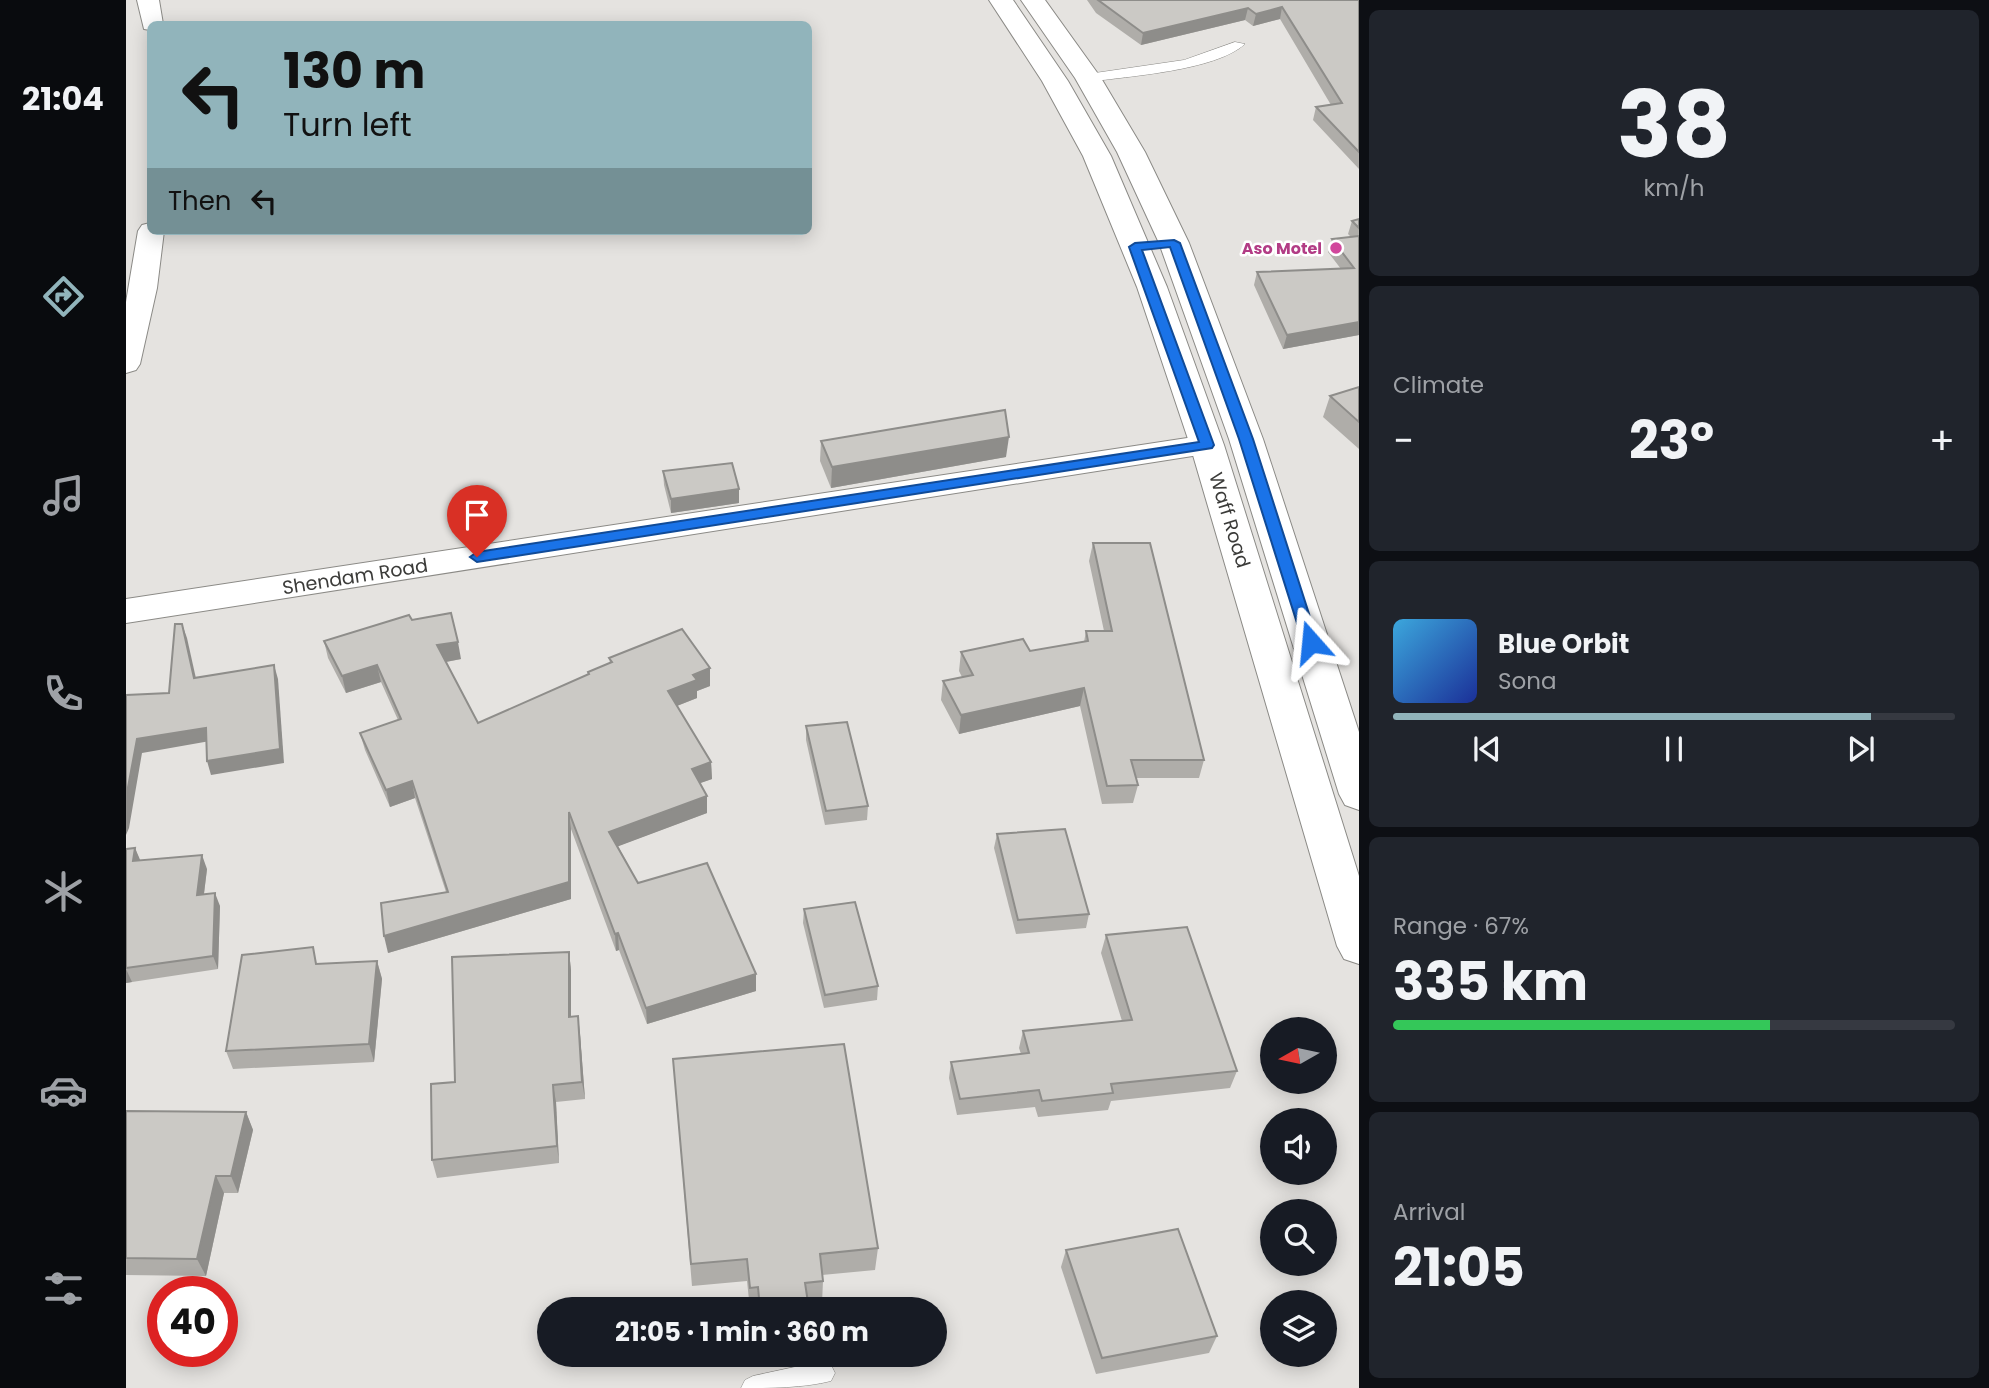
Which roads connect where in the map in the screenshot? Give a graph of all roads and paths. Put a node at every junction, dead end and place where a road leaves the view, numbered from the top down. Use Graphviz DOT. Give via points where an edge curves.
graph roads {
  1 [pos="148,0"];
  2 [pos="1001,0"];
  3 [pos="1033,0"];
  4 [pos="152,21"];
  5 [pos="1239,44"];
  6 [pos="1088,78"];
  7 [pos="150,235"];
  8 [pos="1174,243"];
  9 [pos="1135,247"];
  10 [pos="126,364"];
  11 [pos="1207,445"];
  12 [pos="126,611"];
  13 [pos="1359,794"];
  14 [pos="1359,946"];
  15 [pos="823,1373"];
  16 [pos="753,1388"];
  1 -- 4 [label="street"];
  2 -- 9 [label="street, Waff Road" via="1055,81 1097,156"];
  3 -- 6 [label="street, Waff Road"];
  5 -- 6 [label="lane" via="1196,62"];
  6 -- 8 [label="street, Waff Road" via="1131,152"];
  7 -- 10 [label="street"];
  8 -- 9 [label="street"];
  8 -- 13 [label="street, Waff Road" via="1246,439"];
  9 -- 11 [label="street, Waff Road"];
  11 -- 12 [label="street, Shendam Road"];
  11 -- 14 [label="street, Waff Road"];
  15 -- 16 [label="lane"];
}
